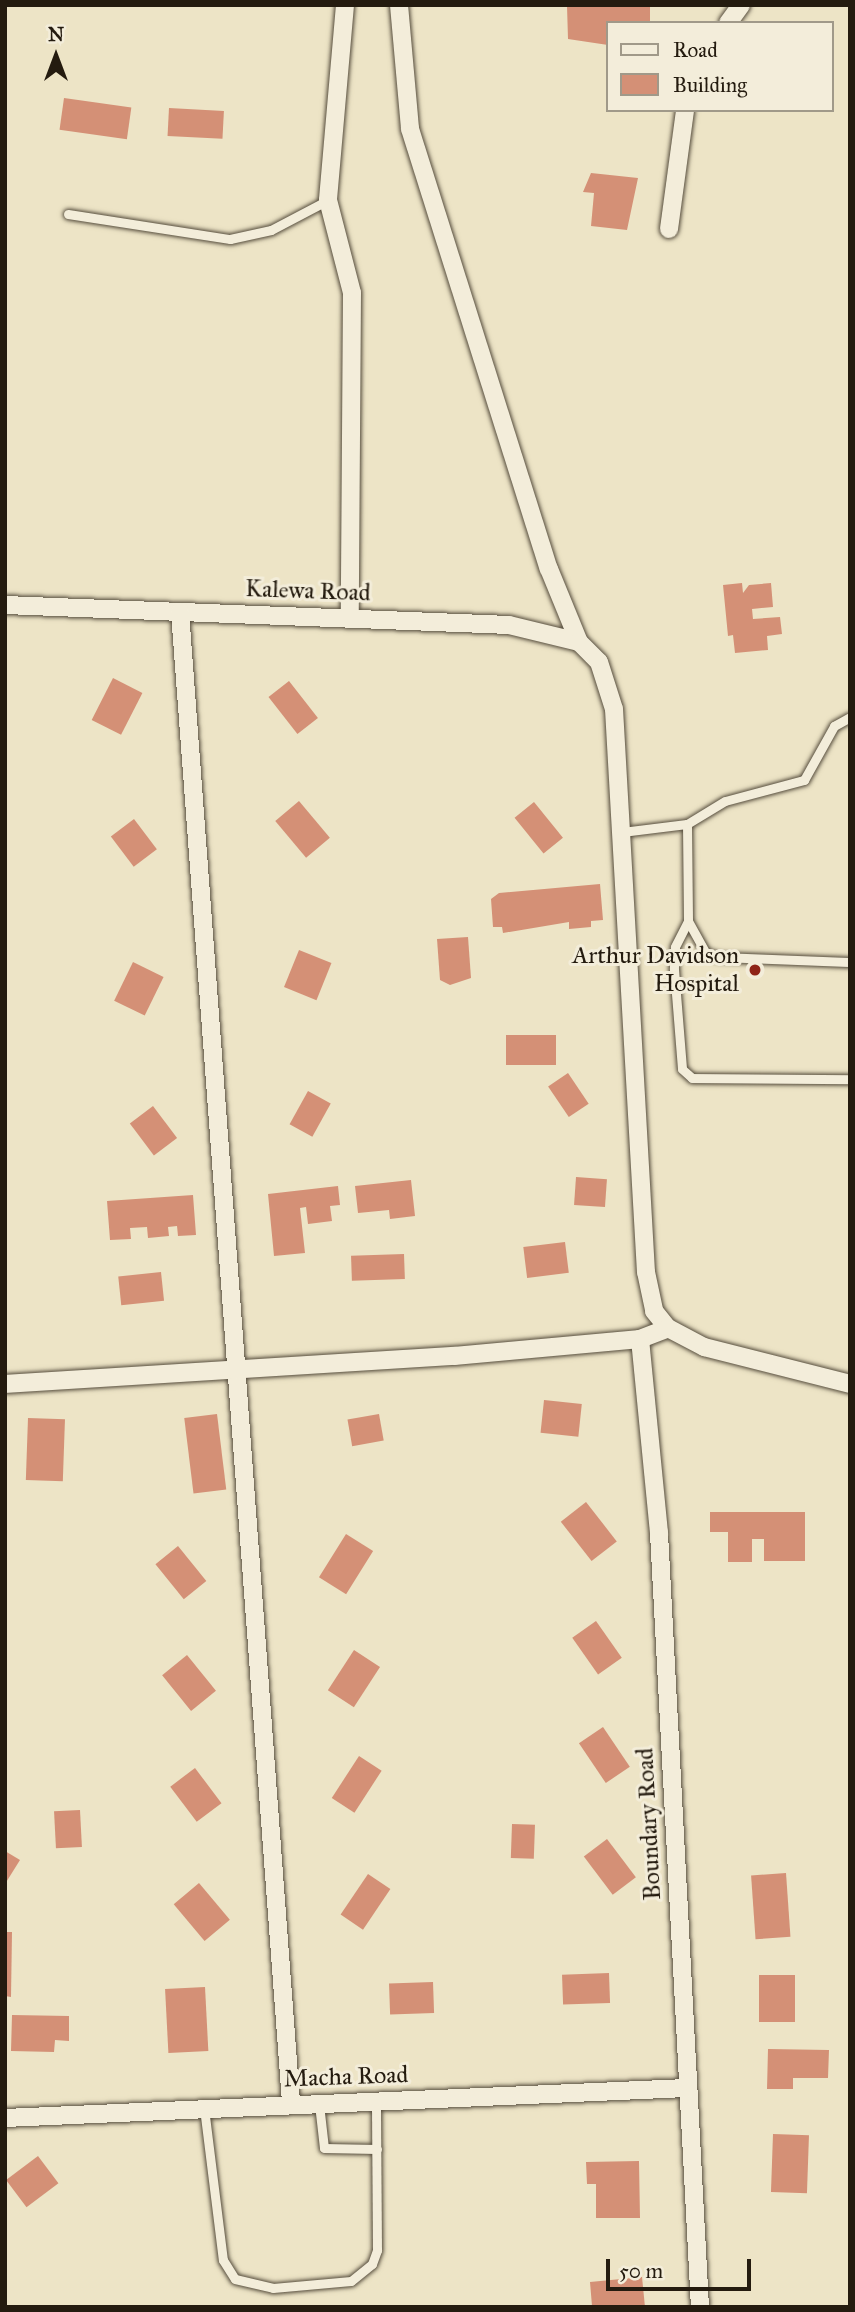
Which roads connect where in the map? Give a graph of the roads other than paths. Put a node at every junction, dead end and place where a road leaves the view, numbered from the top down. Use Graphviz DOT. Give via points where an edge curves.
graph roads {
  1 [pos="345,5"];
  2 [pos="399,5"];
  3 [pos="741,5"];
  4 [pos="729,21"];
  5 [pos="685,112"];
  6 [pos="328,200"];
  7 [pos="68,214"];
  8 [pos="669,229"];
  9 [pos="5,605"];
  10 [pos="180,612"];
  11 [pos="350,617"];
  12 [pos="579,642"];
  13 [pos="850,717"];
  14 [pos="687,824"];
  15 [pos="622,832"];
  16 [pos="688,921"];
  17 [pos="850,962"];
  18 [pos="850,1079"];
  19 [pos="668,1328"];
  20 [pos="640,1339"];
  21 [pos="237,1366"];
  22 [pos="5,1384"];
  23 [pos="850,1384"];
  24 [pos="688,2088"];
  25 [pos="376,2101"];
  26 [pos="319,2102"];
  27 [pos="291,2103"];
  28 [pos="204,2108"];
  29 [pos="5,2118"];
  30 [pos="377,2148"];
  31 [pos="700,2307"];
  1 -- 6 [label="street"];
  2 -- 12 [label="street" via="410,130 550,569"];
  3 -- 4 [label="street"];
  5 -- 8 [label="street"];
  6 -- 7 [label="lane" via="271,230 230,239"];
  6 -- 11 [label="street" via="352,293"];
  9 -- 10 [label="street, Kalewa Road"];
  10 -- 11 [label="street, Kalewa Road"];
  10 -- 21 [label="street"];
  11 -- 12 [label="street, Kalewa Road" via="509,625"];
  12 -- 15 [label="street" via="599,662 614,709"];
  13 -- 14 [label="lane" via="834,726 804,780 725,801"];
  14 -- 15 [label="lane"];
  14 -- 16 [label="lane"];
  15 -- 19 [label="street" via="646,1272 654,1311"];
  16 -- 17 [label="lane" via="706,954"];
  16 -- 18 [label="lane" via="674,969 685,1075"];
  19 -- 20 [label="street"];
  19 -- 23 [label="street" via="704,1347"];
  20 -- 21 [label="street"];
  20 -- 24 [label="street, Boundary Road" via="659,1533"];
  21 -- 22 [label="street"];
  21 -- 27 [label="street"];
  24 -- 25 [label="street, Macha Road"];
  24 -- 31 [label="street, Boundary Road"];
  25 -- 26 [label="street, Macha Road"];
  25 -- 30 [label="lane"];
  26 -- 27 [label="street, Macha Road"];
  26 -- 30 [label="lane" via="324,2148"];
  27 -- 28 [label="street, Macha Road"];
  28 -- 29 [label="street, Macha Road"];
  28 -- 30 [label="lane" via="223,2260 235,2278 249,2284 351,2281 365,2272 377,2250"];
}
